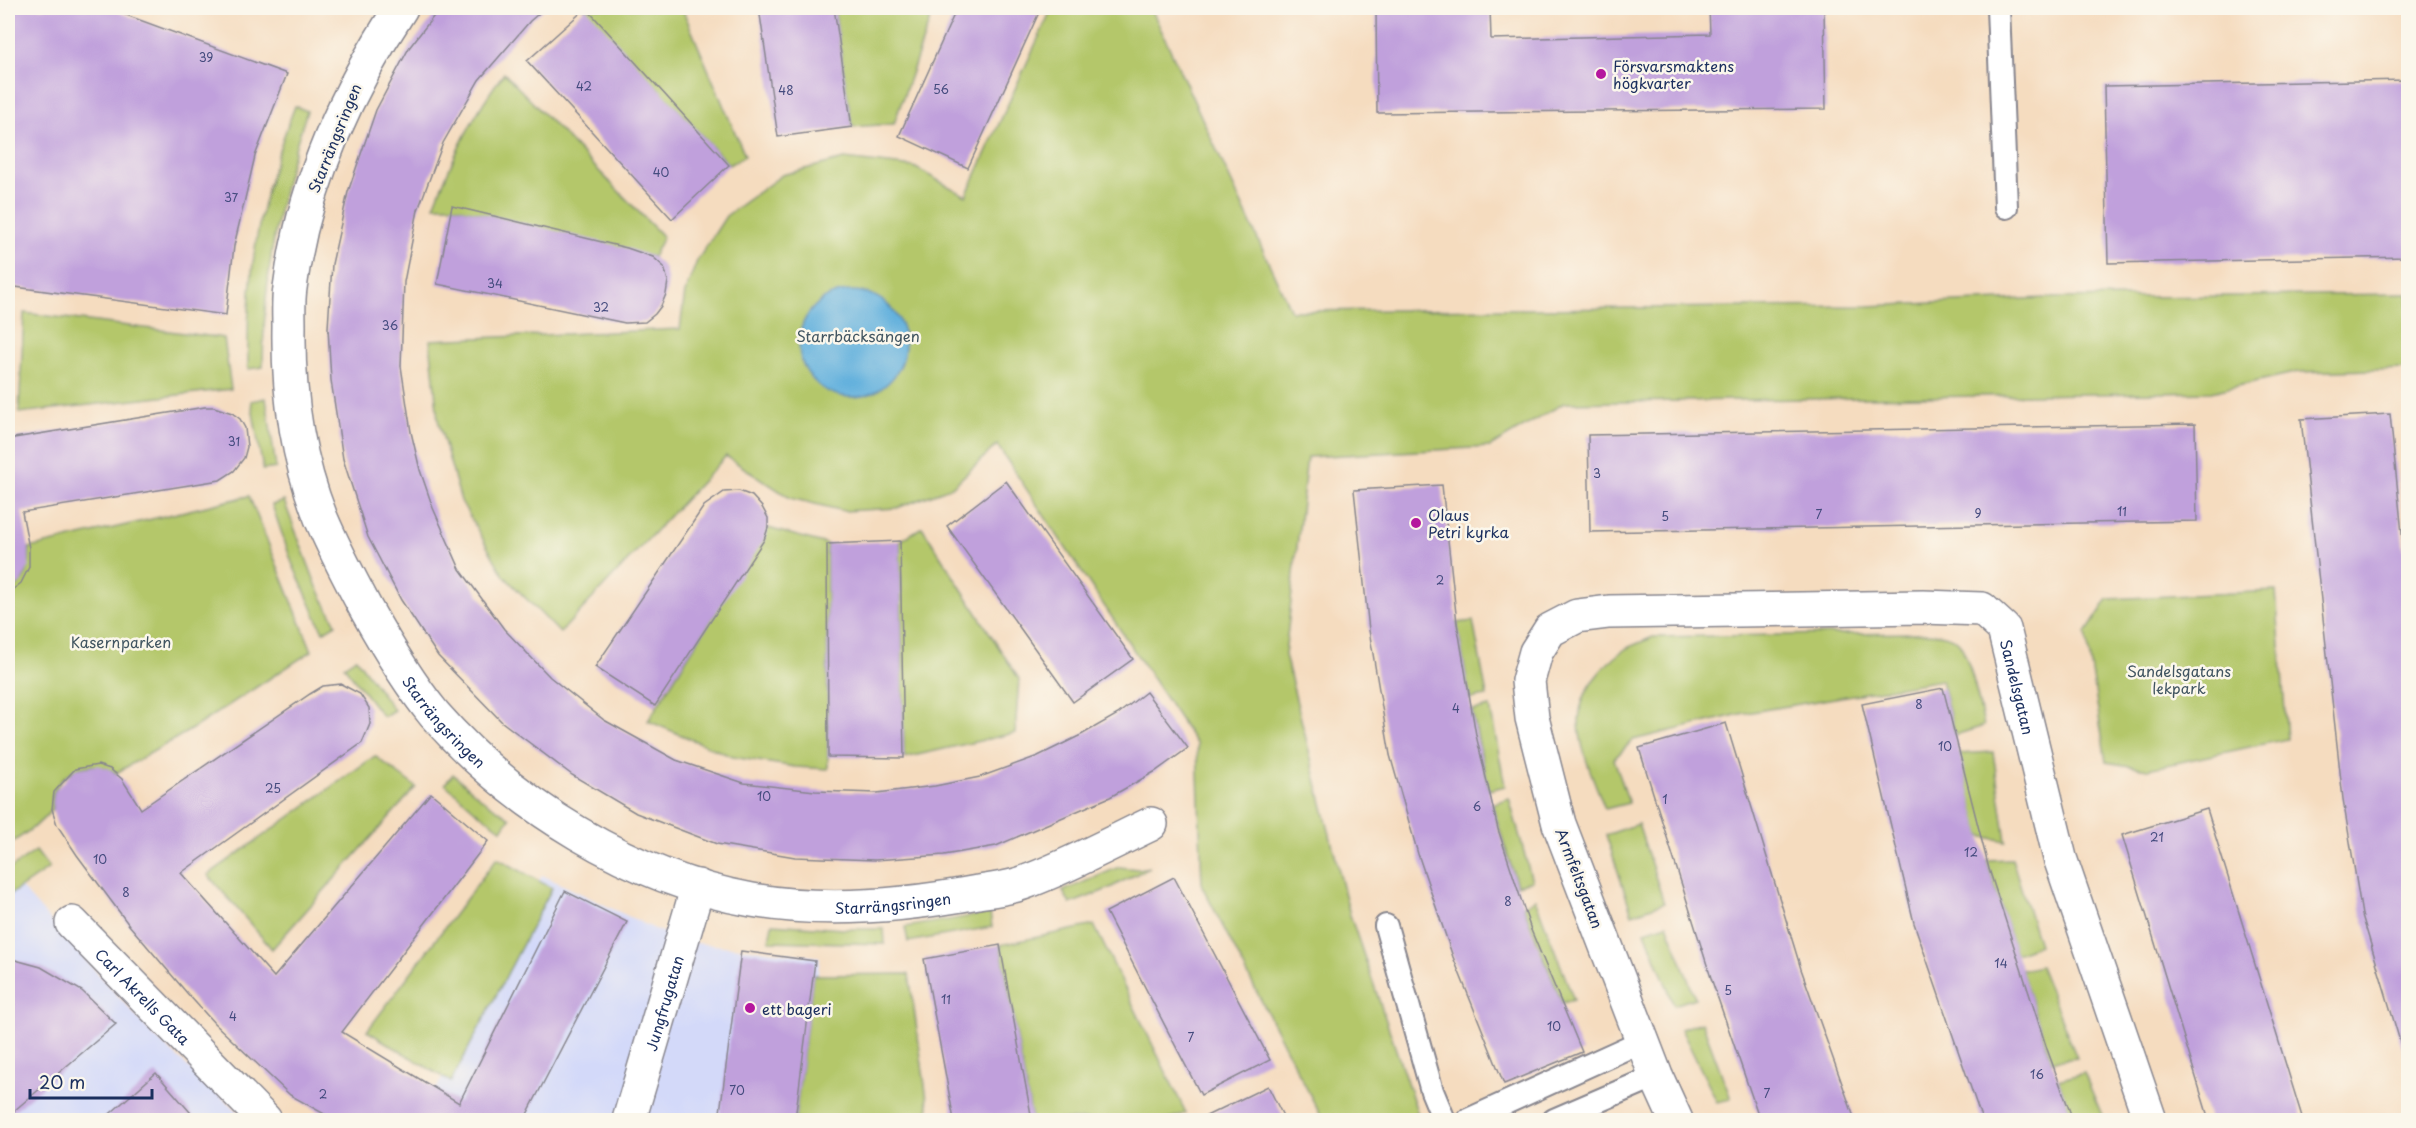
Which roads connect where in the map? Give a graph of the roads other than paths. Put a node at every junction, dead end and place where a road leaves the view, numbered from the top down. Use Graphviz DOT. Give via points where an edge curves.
graph roads {
  1 [pos="401,8"];
  2 [pos="1998,8"];
  3 [pos="2006,207"];
  4 [pos="1550,630"];
  5 [pos="1151,824"];
  6 [pos="698,886"];
  7 [pos="72,923"];
  8 [pos="1386,926"];
  9 [pos="1642,1041"];
  10 [pos="1656,1076"];
  11 [pos="265,1120"];
  12 [pos="629,1120"];
  13 [pos="1444,1120"];
  14 [pos="1468,1120"];
  15 [pos="1554,1120"];
  16 [pos="1676,1120"];
  17 [pos="2151,1120"];
  1 -- 6 [label="street, Starrängsringen" via="356,82 318,168 300,234 289,291 289,383 307,477 321,518 378,632 434,714 483,763 537,806 645,869"];
  2 -- 3 [label="lane"];
  4 -- 9 [label="street, Armfeltsgatan" via="1536,652 1528,681 1532,718 1559,824"];
  4 -- 17 [label="street, Sandelsgatan" via="1577,616 1609,612 1934,606 1982,609 2004,629 2061,858"];
  5 -- 6 [label="street, Starrängsringen" via="1021,884 959,896 834,907 753,900"];
  6 -- 12 [label="street, Jungfrugatan"];
  7 -- 11 [label="street, Carl Akrells Gata"];
  8 -- 13 [label="lane" via="1431,1091"];
  9 -- 10 [label="street, Armfeltsgatan"];
  9 -- 14 [label="lane"];
  10 -- 15 [label="lane"];
  10 -- 16 [label="street, Armfeltsgatan"];
}
